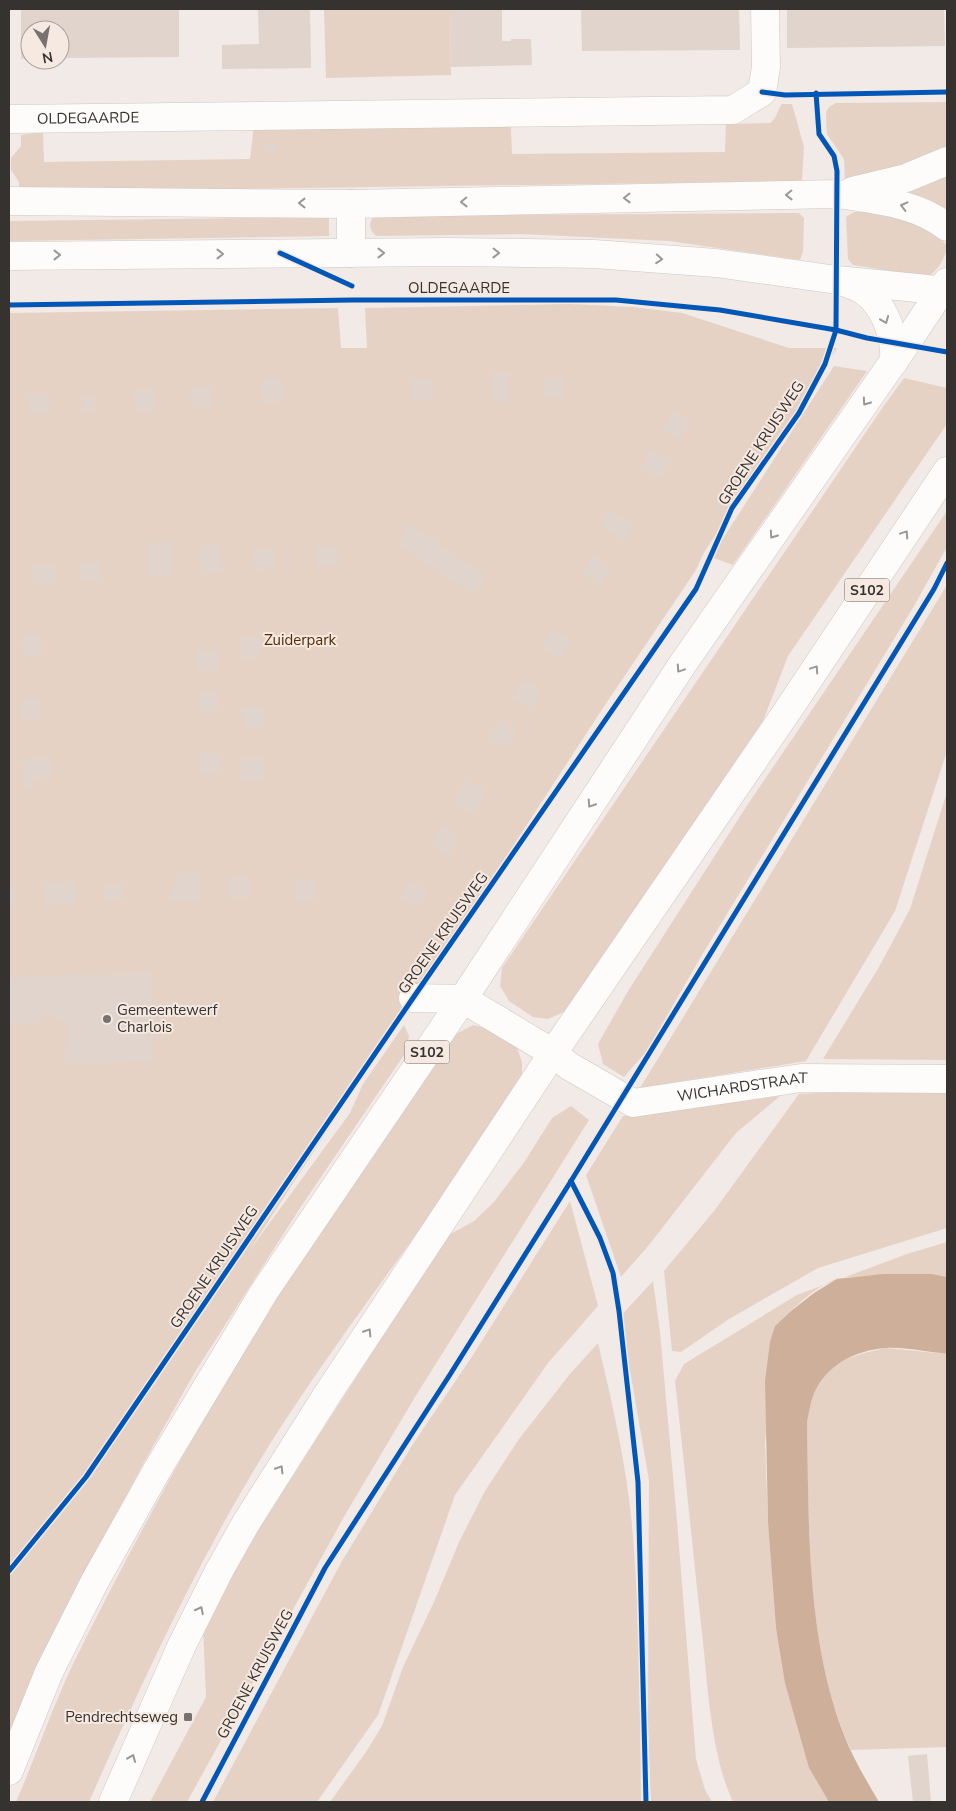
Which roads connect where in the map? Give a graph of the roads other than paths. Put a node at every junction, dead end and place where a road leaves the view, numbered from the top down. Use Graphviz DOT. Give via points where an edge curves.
graph roads {
  1 [pos="765,9"];
  2 [pos="9,119"];
  3 [pos="947,161"];
  4 [pos="838,194"];
  5 [pos="9,201"];
  6 [pos="351,204"];
  7 [pos="947,227"];
  8 [pos="351,253"];
  9 [pos="9,256"];
  10 [pos="837,280"];
  11 [pos="945,288"];
  12 [pos="894,362"];
  13 [pos="947,471"];
  14 [pos="413,998"];
  15 [pos="463,999"];
  16 [pos="553,1053"];
  17 [pos="947,1079"];
  18 [pos="9,1771"];
  19 [pos="113,1802"];
  1 -- 2 [label="main road, OLDEGAARDE" via="766,67 762,92 734,110"];
  3 -- 4 [label="main road" via="906,178"];
  4 -- 6 [label="main road, one-way"];
  7 -- 4 [label="main road, one-way" via="916,209"];
  6 -- 5 [label="main road, one-way"];
  6 -- 8 [label="main road"];
  9 -- 8 [label="main road, one-way"];
  8 -- 10 [label="main road, one-way" via="594,254 716,263"];
  10 -- 11 [label="main road"];
  10 -- 12 [label="main road, one-way" via="864,290 878,305 895,350"];
  11 -- 12 [label="main road, S102"];
  12 -- 15 [label="main road, S102, one-way" via="682,665"];
  16 -- 13 [label="main road, S102, one-way"];
  14 -- 15 [label="main road, GROENE KRUISWEG"];
  15 -- 16 [label="main road, GROENE KRUISWEG"];
  15 -- 18 [label="main road, S102" via="264,1292 156,1472 95,1581 50,1672"];
  16 -- 17 [label="main road, WICHARDSTRAAT" via="633,1103 801,1078"];
  19 -- 16 [label="main road, S102, one-way" via="182,1645 246,1523"];
}
